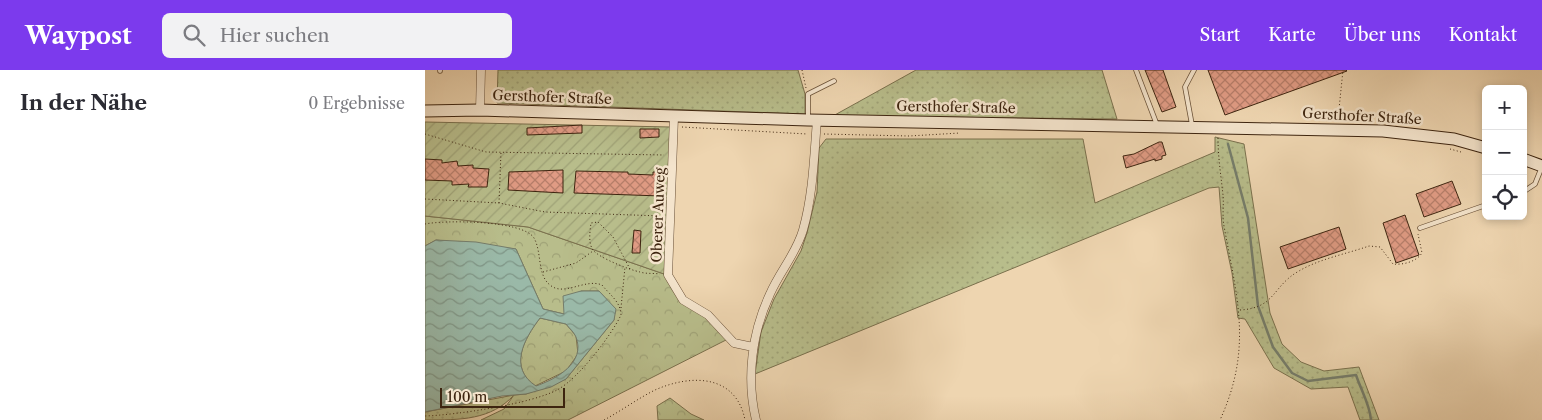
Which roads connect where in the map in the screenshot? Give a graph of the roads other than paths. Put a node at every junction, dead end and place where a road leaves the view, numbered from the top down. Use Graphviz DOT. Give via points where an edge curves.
graph roads {
  1 [pos="481,70"];
  2 [pos="1136,70"];
  3 [pos="1194,70"];
  4 [pos="834,81"];
  5 [pos="480,110"];
  6 [pos="425,111"];
  7 [pos="674,117"];
  8 [pos="812,120"];
  9 [pos="1157,125"];
  10 [pos="1193,126"];
  11 [pos="1482,147"];
  12 [pos="1527,160"];
  13 [pos="1542,166"];
  14 [pos="1527,189"];
  15 [pos="1482,206"];
  16 [pos="1420,228"];
  17 [pos="753,347"];
  18 [pos="756,420"];
  1 -- 5 [label="street"];
  2 -- 9 [label="lane"];
  3 -- 10 [label="lane" via="1185,87"];
  4 -- 8 [label="lane" via="808,94"];
  5 -- 6 [label="main road, Gersthofer Straße"];
  5 -- 7 [label="main road, Gersthofer Straße"];
  7 -- 8 [label="main road, Gersthofer Straße"];
  7 -- 17 [label="street, Oberer Auweg" via="668,275 683,300 708,315 734,343"];
  8 -- 9 [label="main road, Gersthofer Straße"];
  8 -- 17 [label="street" via="811,191 803,230 796,249 770,292"];
  9 -- 10 [label="main road, Gersthofer Straße"];
  10 -- 11 [label="main road, Gersthofer Straße" via="1421,134"];
  12 -- 13 [label="main road"];
  13 -- 14 [label="lane" via="1535,184"];
  15 -- 16 [label="lane"];
  17 -- 18 [label="street" via="751,371"];
}
